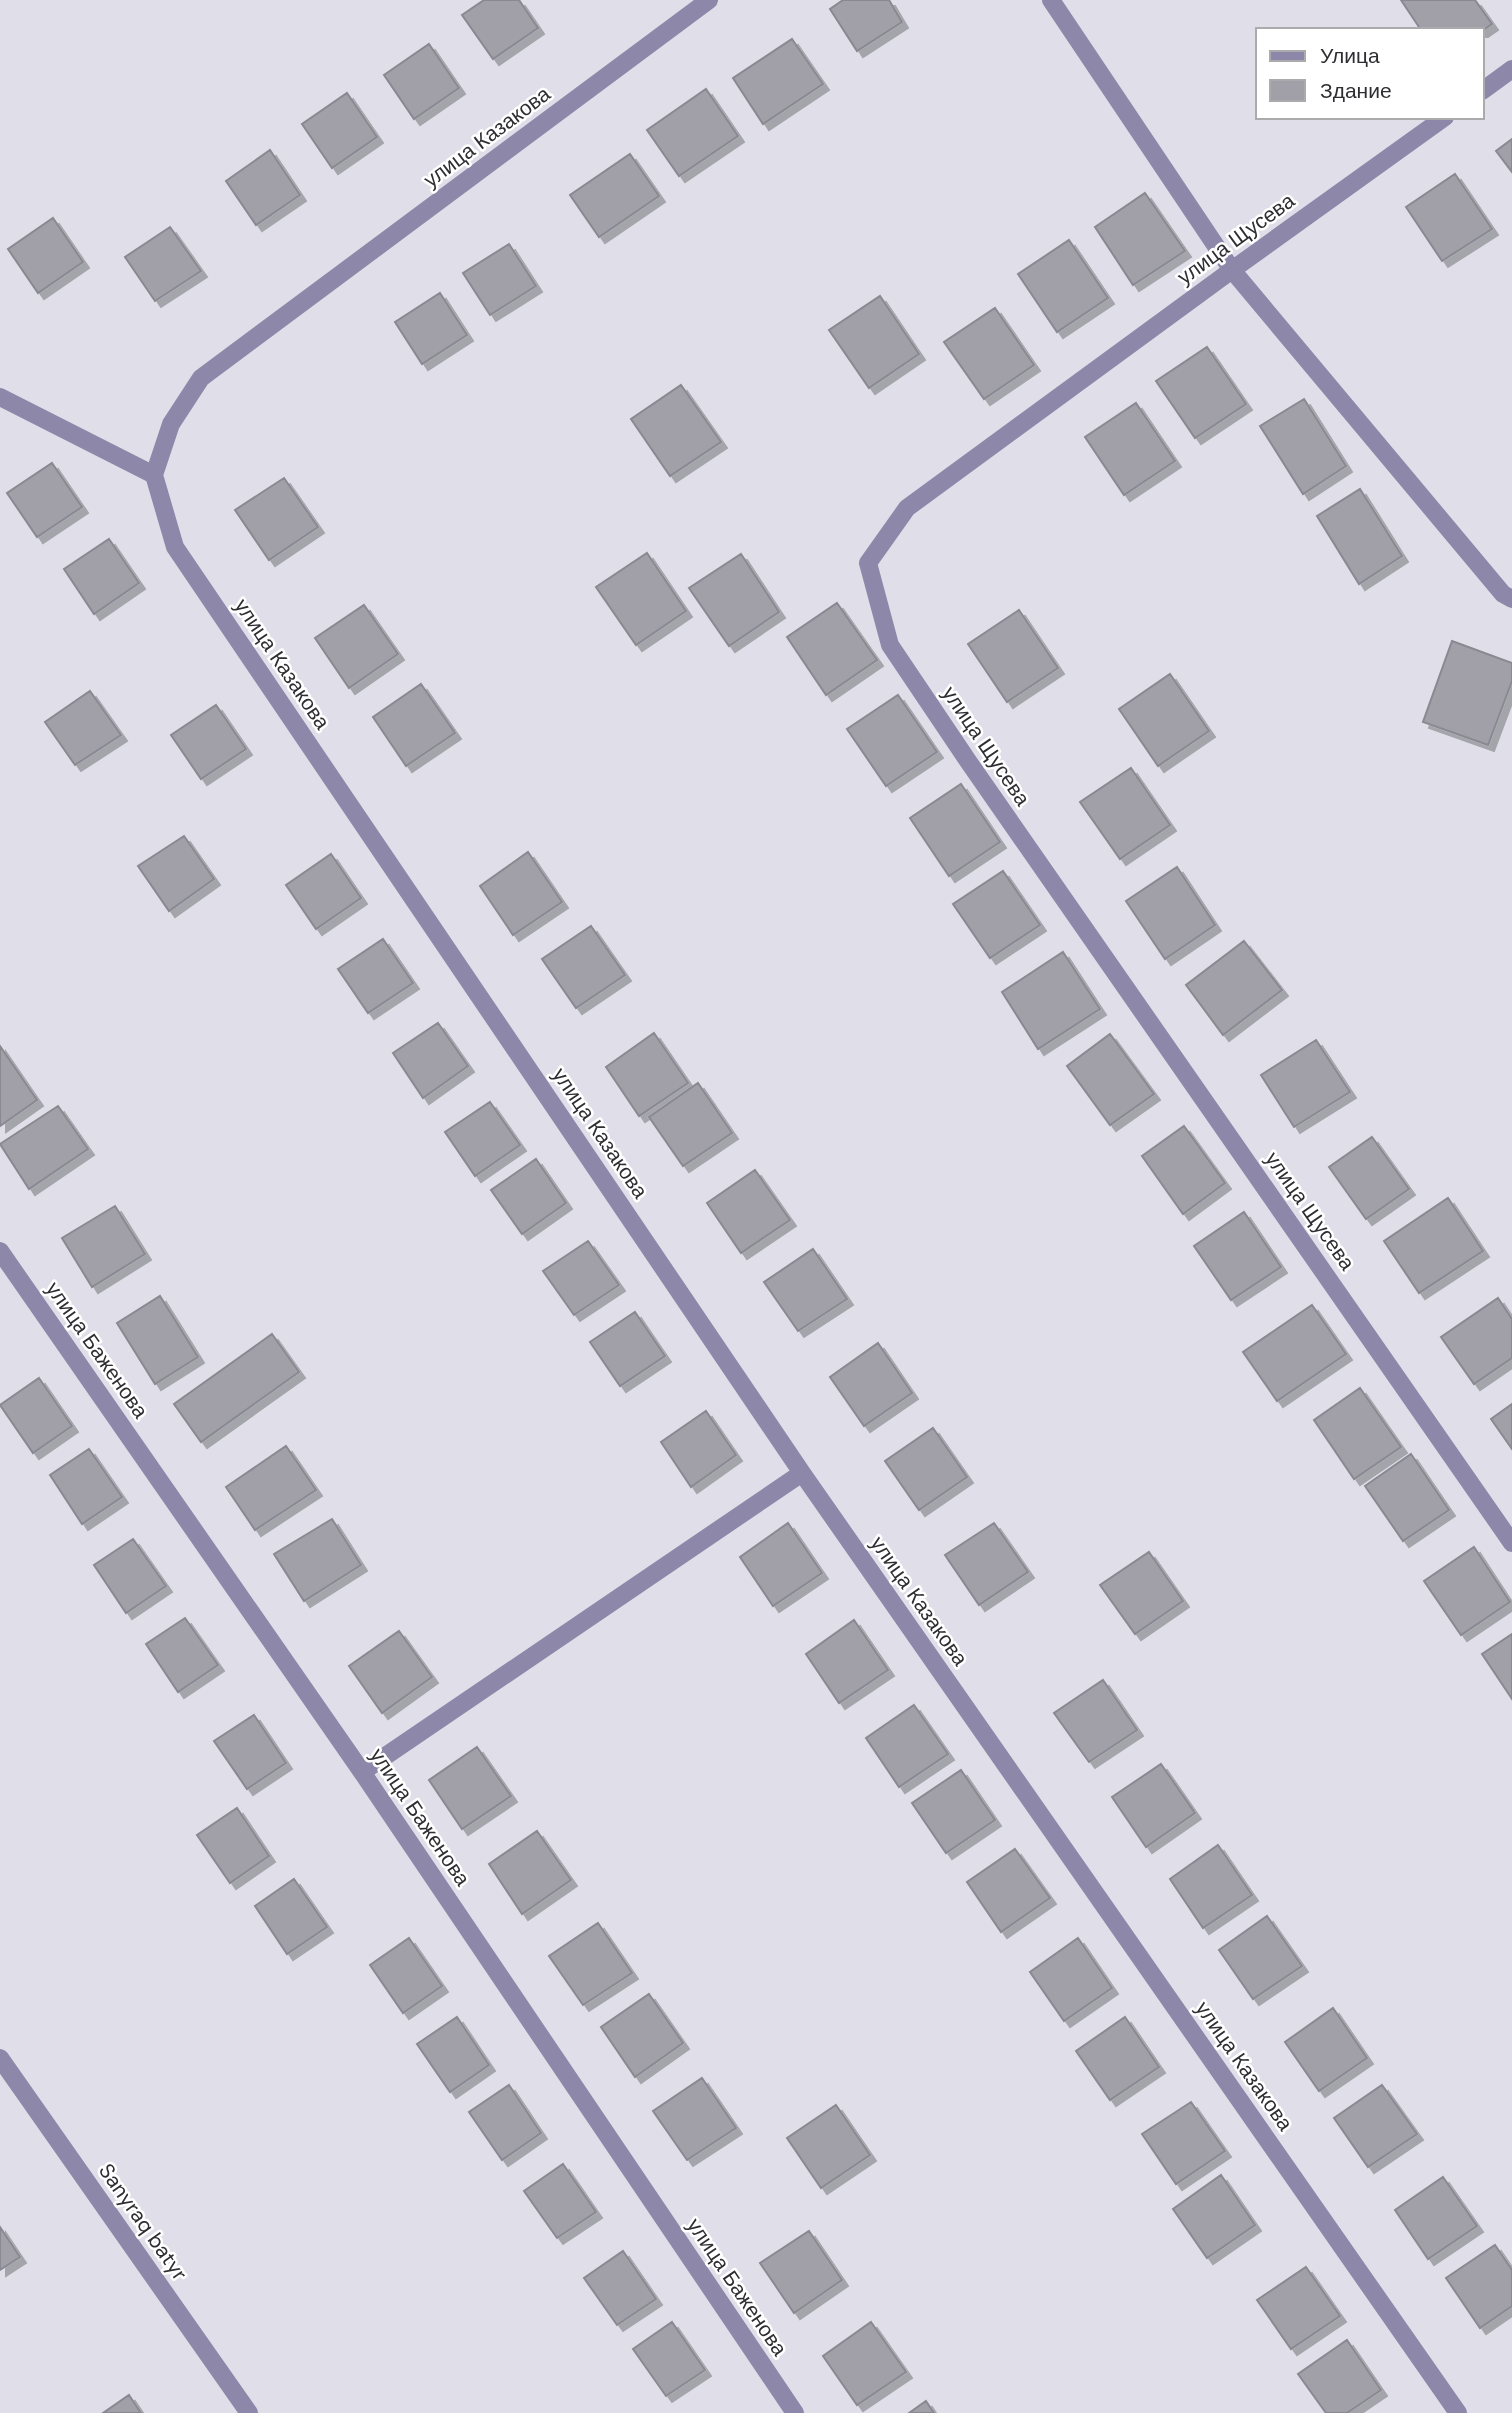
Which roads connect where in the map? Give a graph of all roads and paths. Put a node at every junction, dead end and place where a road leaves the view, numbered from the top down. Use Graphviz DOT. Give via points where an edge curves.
graph roads {
  1 [pos="709,0"];
  2 [pos="1051,0"];
  3 [pos="1512,69"];
  4 [pos="1484,90"];
  5 [pos="1442,119"];
  6 [pos="1232,270"];
  7 [pos="0,397"];
  8 [pos="154,475"];
  9 [pos="1512,599"];
  10 [pos="0,1251"];
  11 [pos="802,1473"];
  12 [pos="1512,1543"];
  13 [pos="362,1772"];
  14 [pos="0,2057"];
  15 [pos="248,2413"];
  16 [pos="795,2413"];
  17 [pos="1458,2413"];
  1 -- 8 [label="street, улица Казакова" via="201,378 171,424"];
  2 -- 6 [label="street"];
  3 -- 4 [label="street"];
  5 -- 6 [label="street, улица Щусева"];
  6 -- 9 [label="street" via="1503,594"];
  6 -- 12 [label="street, улица Щусева" via="908,508 868,563 890,645"];
  7 -- 8 [label="street"];
  8 -- 11 [label="street, улица Казакова" via="175,547"];
  10 -- 13 [label="street, улица Баженова"];
  11 -- 13 [label="street"];
  11 -- 17 [label="street, улица Казакова"];
  13 -- 16 [label="street, улица Баженова"];
  14 -- 15 [label="street, Sanyraq batyr"];
}
